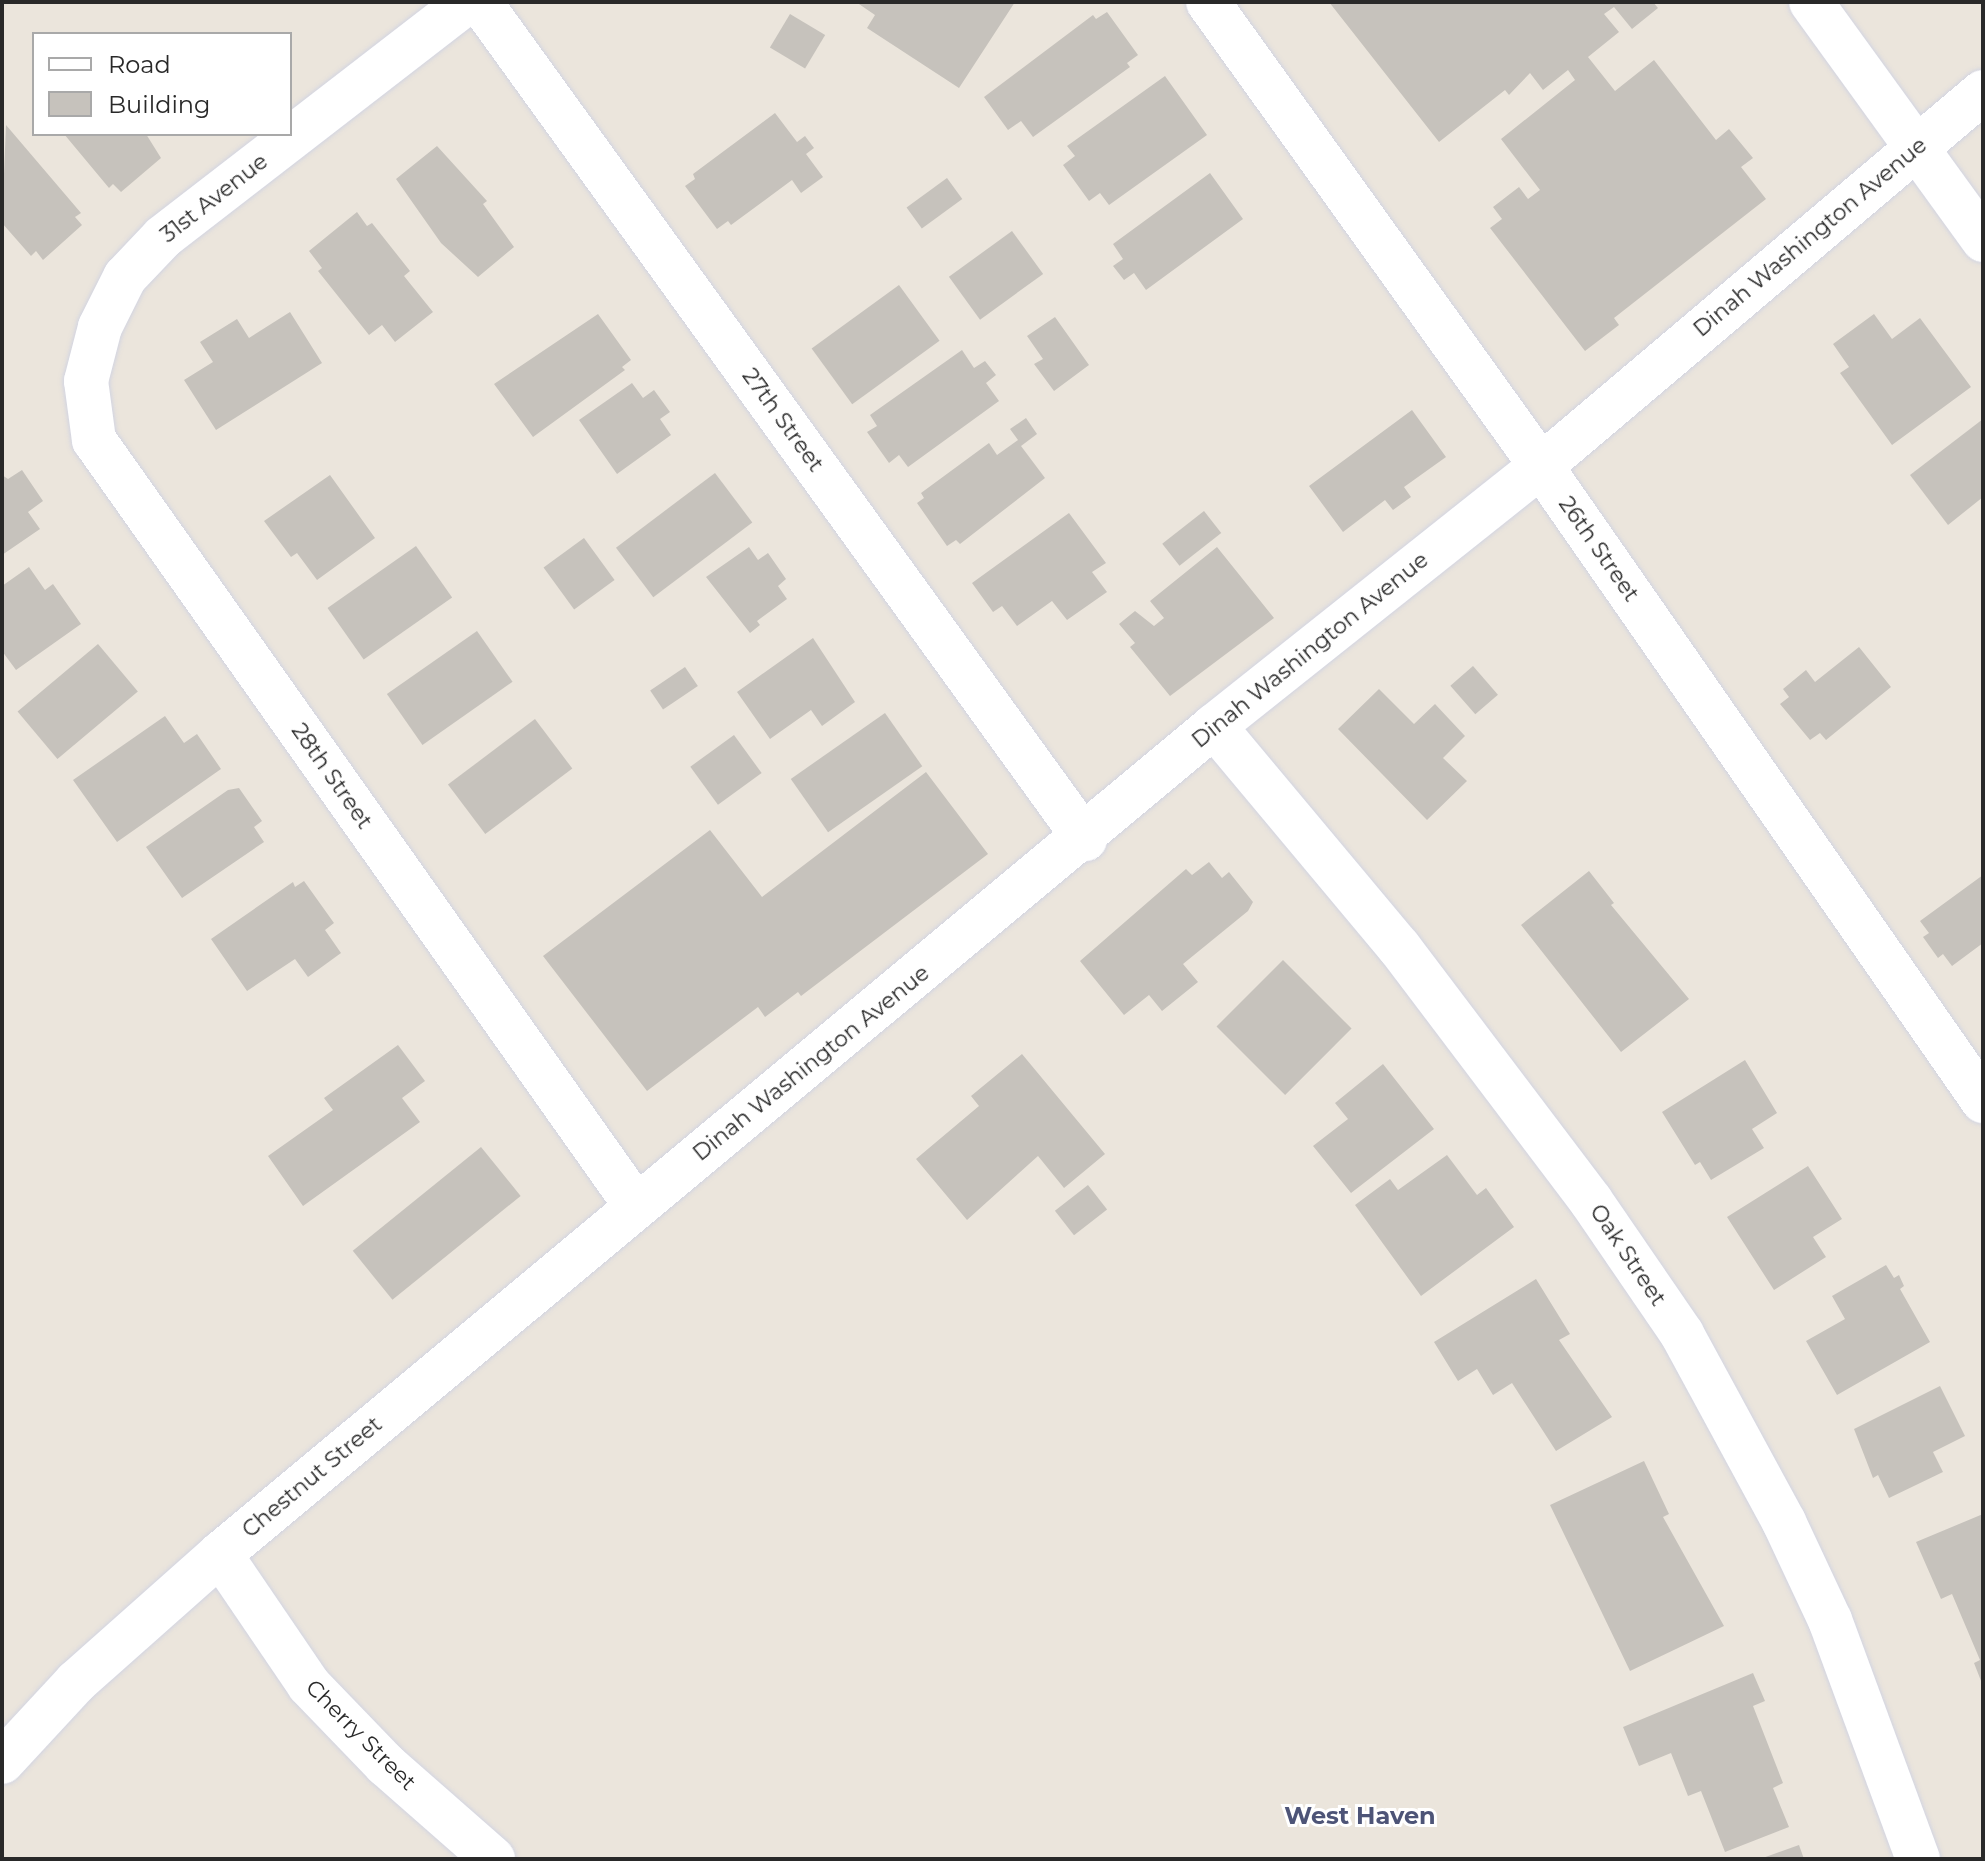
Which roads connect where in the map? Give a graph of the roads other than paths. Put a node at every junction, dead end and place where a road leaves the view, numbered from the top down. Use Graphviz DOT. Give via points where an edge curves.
graph roads {
  1 [pos="467,2"];
  2 [pos="480,2"];
  3 [pos="1208,2"];
  4 [pos="1811,2"];
  5 [pos="1983,92"];
  6 [pos="1916,146"];
  7 [pos="1983,240"];
  8 [pos="100,327"];
  9 [pos="1541,466"];
  10 [pos="1214,726"];
  11 [pos="1085,839"];
  12 [pos="1983,1101"];
  13 [pos="636,1206"];
  14 [pos="220,1554"];
  15 [pos="2,1762"];
  16 [pos="493,1859"];
  17 [pos="1918,1859"];
  1 -- 8 [label="street, 31st Avenue" via="163,237 125,277"];
  2 -- 11 [label="street, 27th Street"];
  3 -- 9 [label="street, 26th Street"];
  4 -- 6 [label="street"];
  5 -- 6 [label="street, Dinah Washington Avenue"];
  6 -- 7 [label="street"];
  6 -- 9 [label="street, Dinah Washington Avenue"];
  8 -- 13 [label="street, 28th Street" via="86,381 94,440"];
  9 -- 10 [label="street, Dinah Washington Avenue"];
  9 -- 12 [label="street, 26th Street"];
  10 -- 11 [label="street, Dinah Washington Avenue"];
  10 -- 17 [label="street, Oak Street" via="1399,947 1591,1201 1682,1334 1784,1522 1830,1620"];
  11 -- 13 [label="street, Dinah Washington Avenue"];
  13 -- 14 [label="street, Chestnut Street"];
  14 -- 15 [label="street, Chestnut Street" via="76,1682"];
  14 -- 16 [label="street, Cherry Street" via="309,1685 385,1764"];
}
